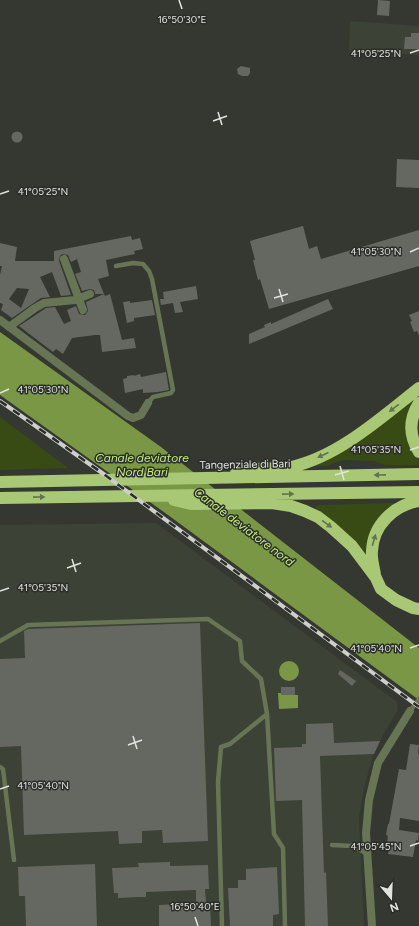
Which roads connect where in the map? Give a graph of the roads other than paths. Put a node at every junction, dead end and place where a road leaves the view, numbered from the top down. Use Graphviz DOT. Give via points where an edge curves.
graph roads {
  1 [pos="64,259"];
  2 [pos="116,266"];
  3 [pos="90,294"];
  4 [pos="79,297"];
  5 [pos="83,310"];
  6 [pos="0,320"];
  7 [pos="9,327"];
  8 [pos="419,388"];
  9 [pos="419,403"];
  10 [pos="148,404"];
  11 [pos="419,452"];
  12 [pos="419,474"];
  13 [pos="221,478"];
  14 [pos="0,482"];
  15 [pos="419,492"];
  16 [pos="0,498"];
  17 [pos="236,499"];
  18 [pos="419,501"];
  19 [pos="376,578"];
  20 [pos="419,609"];
  21 [pos="0,641"];
  22 [pos="419,698"];
  23 [pos="410,711"];
  24 [pos="267,714"];
  25 [pos="0,767"];
  26 [pos="332,845"];
  27 [pos="366,853"];
  28 [pos="14,860"];
  29 [pos="222,926"];
  30 [pos="285,926"];
  31 [pos="372,926"];
  1 -- 4 [label="street"];
  2 -- 10 [label="lane" via="143,264 152,279 174,390 153,397"];
  3 -- 4 [label="street"];
  4 -- 5 [label="street"];
  4 -- 7 [label="street" via="75,300 44,303"];
  6 -- 7 [label="street"];
  7 -- 10 [label="street" via="128,416 133,418 141,415"];
  8 -- 13 [label="highway, one-way" via="345,444 311,460 290,467 252,469"];
  9 -- 11 [label="highway" via="411,421 411,433"];
  12 -- 13 [label="highway, Tangenziale di Bari, one-way"];
  13 -- 14 [label="highway, Tangenziale di Bari"];
  17 -- 15 [label="highway, one-way"];
  16 -- 17 [label="highway, one-way" via="158,496 191,504"];
  17 -- 19 [label="highway, one-way" via="291,506 318,517 352,546"];
  19 -- 18 [label="highway, one-way" via="372,551 379,528 385,519 403,505"];
  19 -- 20 [label="highway" via="381,589 396,600"];
  21 -- 24 [label="lane" via="28,625 208,619 240,641 242,661 261,679"];
  22 -- 23 [label="lane"];
  23 -- 27 [label="street" via="378,764 369,800"];
  24 -- 29 [label="lane" via="230,744 221,747 218,782"];
  24 -- 30 [label="lane" via="274,834 283,848"];
  25 -- 28 [label="lane" via="4,769"];
  26 -- 27 [label="lane" via="352,846"];
  27 -- 31 [label="street"];
}
